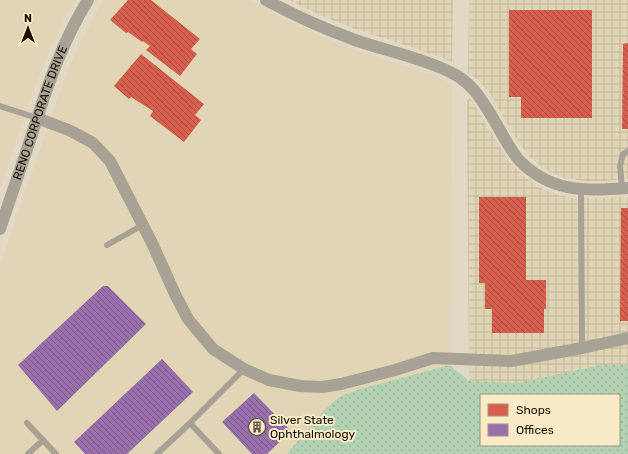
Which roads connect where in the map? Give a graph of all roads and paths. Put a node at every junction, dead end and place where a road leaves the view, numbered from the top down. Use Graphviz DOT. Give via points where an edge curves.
graph roads {
  1 [pos="88,0"];
  2 [pos="274,2"];
  3 [pos="0,106"];
  4 [pos="37,118"];
  5 [pos="628,151"];
  6 [pos="625,188"];
  7 [pos="581,190"];
  8 [pos="143,225"];
  9 [pos="0,229"];
  10 [pos="107,245"];
  11 [pos="628,338"];
  12 [pos="582,348"];
  13 [pos="244,369"];
  14 [pos="27,423"];
  15 [pos="190,423"];
  16 [pos="43,440"];
  17 [pos="28,454"];
  18 [pos="56,454"];
  19 [pos="157,454"];
  20 [pos="219,454"];
  1 -- 4 [label="street, RENO CORPORATE DRIVE" via="58,58"];
  2 -- 7 [label="street" via="327,29 451,72 476,92 518,158 529,169 546,180"];
  3 -- 4 [label="lane"];
  4 -- 8 [label="street" via="93,143 110,161"];
  4 -- 9 [label="street, RENO CORPORATE DRIVE"];
  5 -- 6 [label="lane" via="623,154 620,166"];
  6 -- 7 [label="street"];
  7 -- 12 [label="lane"];
  8 -- 10 [label="lane"];
  8 -- 13 [label="street" via="188,320 213,349"];
  11 -- 12 [label="street"];
  12 -- 13 [label="street" via="512,361 433,358 395,370 322,387 269,380"];
  13 -- 15 [label="lane"];
  14 -- 16 [label="lane"];
  15 -- 19 [label="lane"];
  15 -- 20 [label="lane"];
  16 -- 17 [label="lane"];
  16 -- 18 [label="lane"];
}
